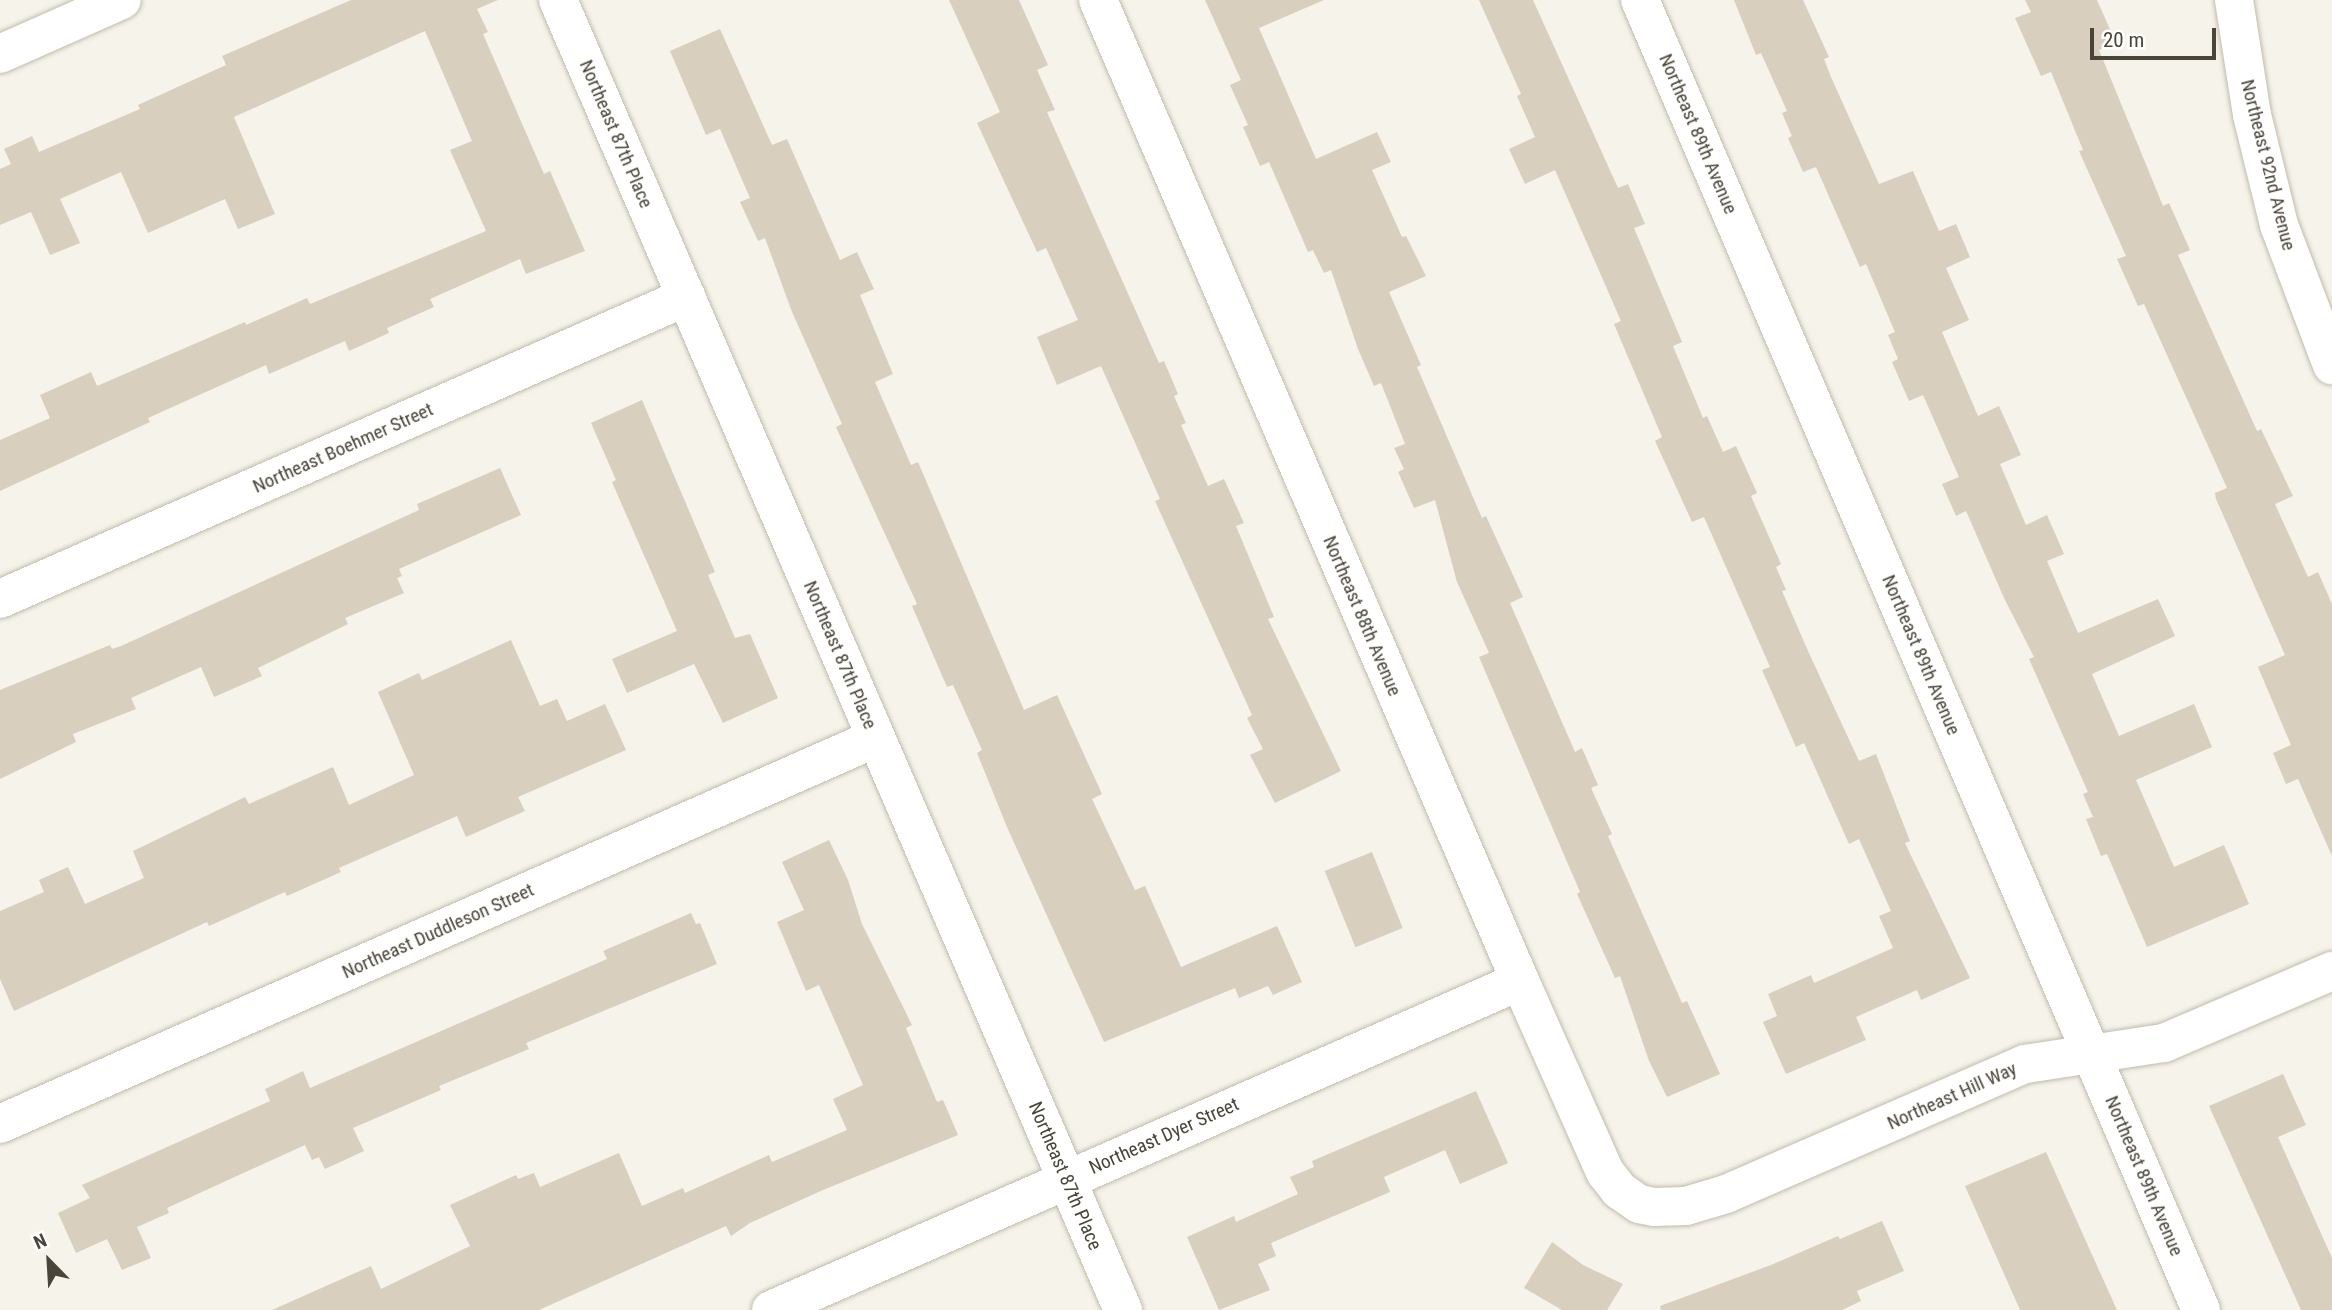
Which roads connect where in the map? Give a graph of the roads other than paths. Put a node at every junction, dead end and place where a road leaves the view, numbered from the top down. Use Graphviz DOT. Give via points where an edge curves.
graph roads {
  1 [pos="122,0"];
  2 [pos="558,0"];
  3 [pos="1098,0"];
  4 [pos="1640,0"];
  5 [pos="2234,0"];
  6 [pos="0,54"];
  7 [pos="686,297"];
  8 [pos="2332,366"];
  9 [pos="0,599"];
  10 [pos="876,738"];
  11 [pos="2332,971"];
  12 [pos="1520,981"];
  13 [pos="2092,1054"];
  14 [pos="0,1124"];
  15 [pos="1067,1179"];
  16 [pos="1655,1207"];
  17 [pos="771,1310"];
  18 [pos="1123,1310"];
  19 [pos="2201,1310"];
  1 -- 6 [label="street"];
  2 -- 7 [label="street, Northeast 87th Place"];
  3 -- 12 [label="street, Northeast 88th Avenue"];
  4 -- 13 [label="street, Northeast 89th Avenue"];
  5 -- 8 [label="street, Northeast 92nd Avenue" via="2252,115 2279,225"];
  7 -- 9 [label="street, Northeast Boehmer Street"];
  7 -- 10 [label="street, Northeast 87th Place"];
  10 -- 14 [label="street, Northeast Duddleson Street"];
  10 -- 15 [label="street, Northeast 87th Place"];
  11 -- 13 [label="street, Northeast Hill Way" via="2164,1043"];
  12 -- 15 [label="street, Northeast Dyer Street"];
  12 -- 16 [label="street, Northeast 88th Avenue" via="1605,1172 1619,1190 1639,1204"];
  13 -- 16 [label="street, Northeast Hill Way" via="2025,1064 1726,1194 1686,1206"];
  13 -- 19 [label="street, Northeast 89th Avenue"];
  15 -- 17 [label="street, Northeast Dyer Street"];
  15 -- 18 [label="street, Northeast 87th Place"];
}
